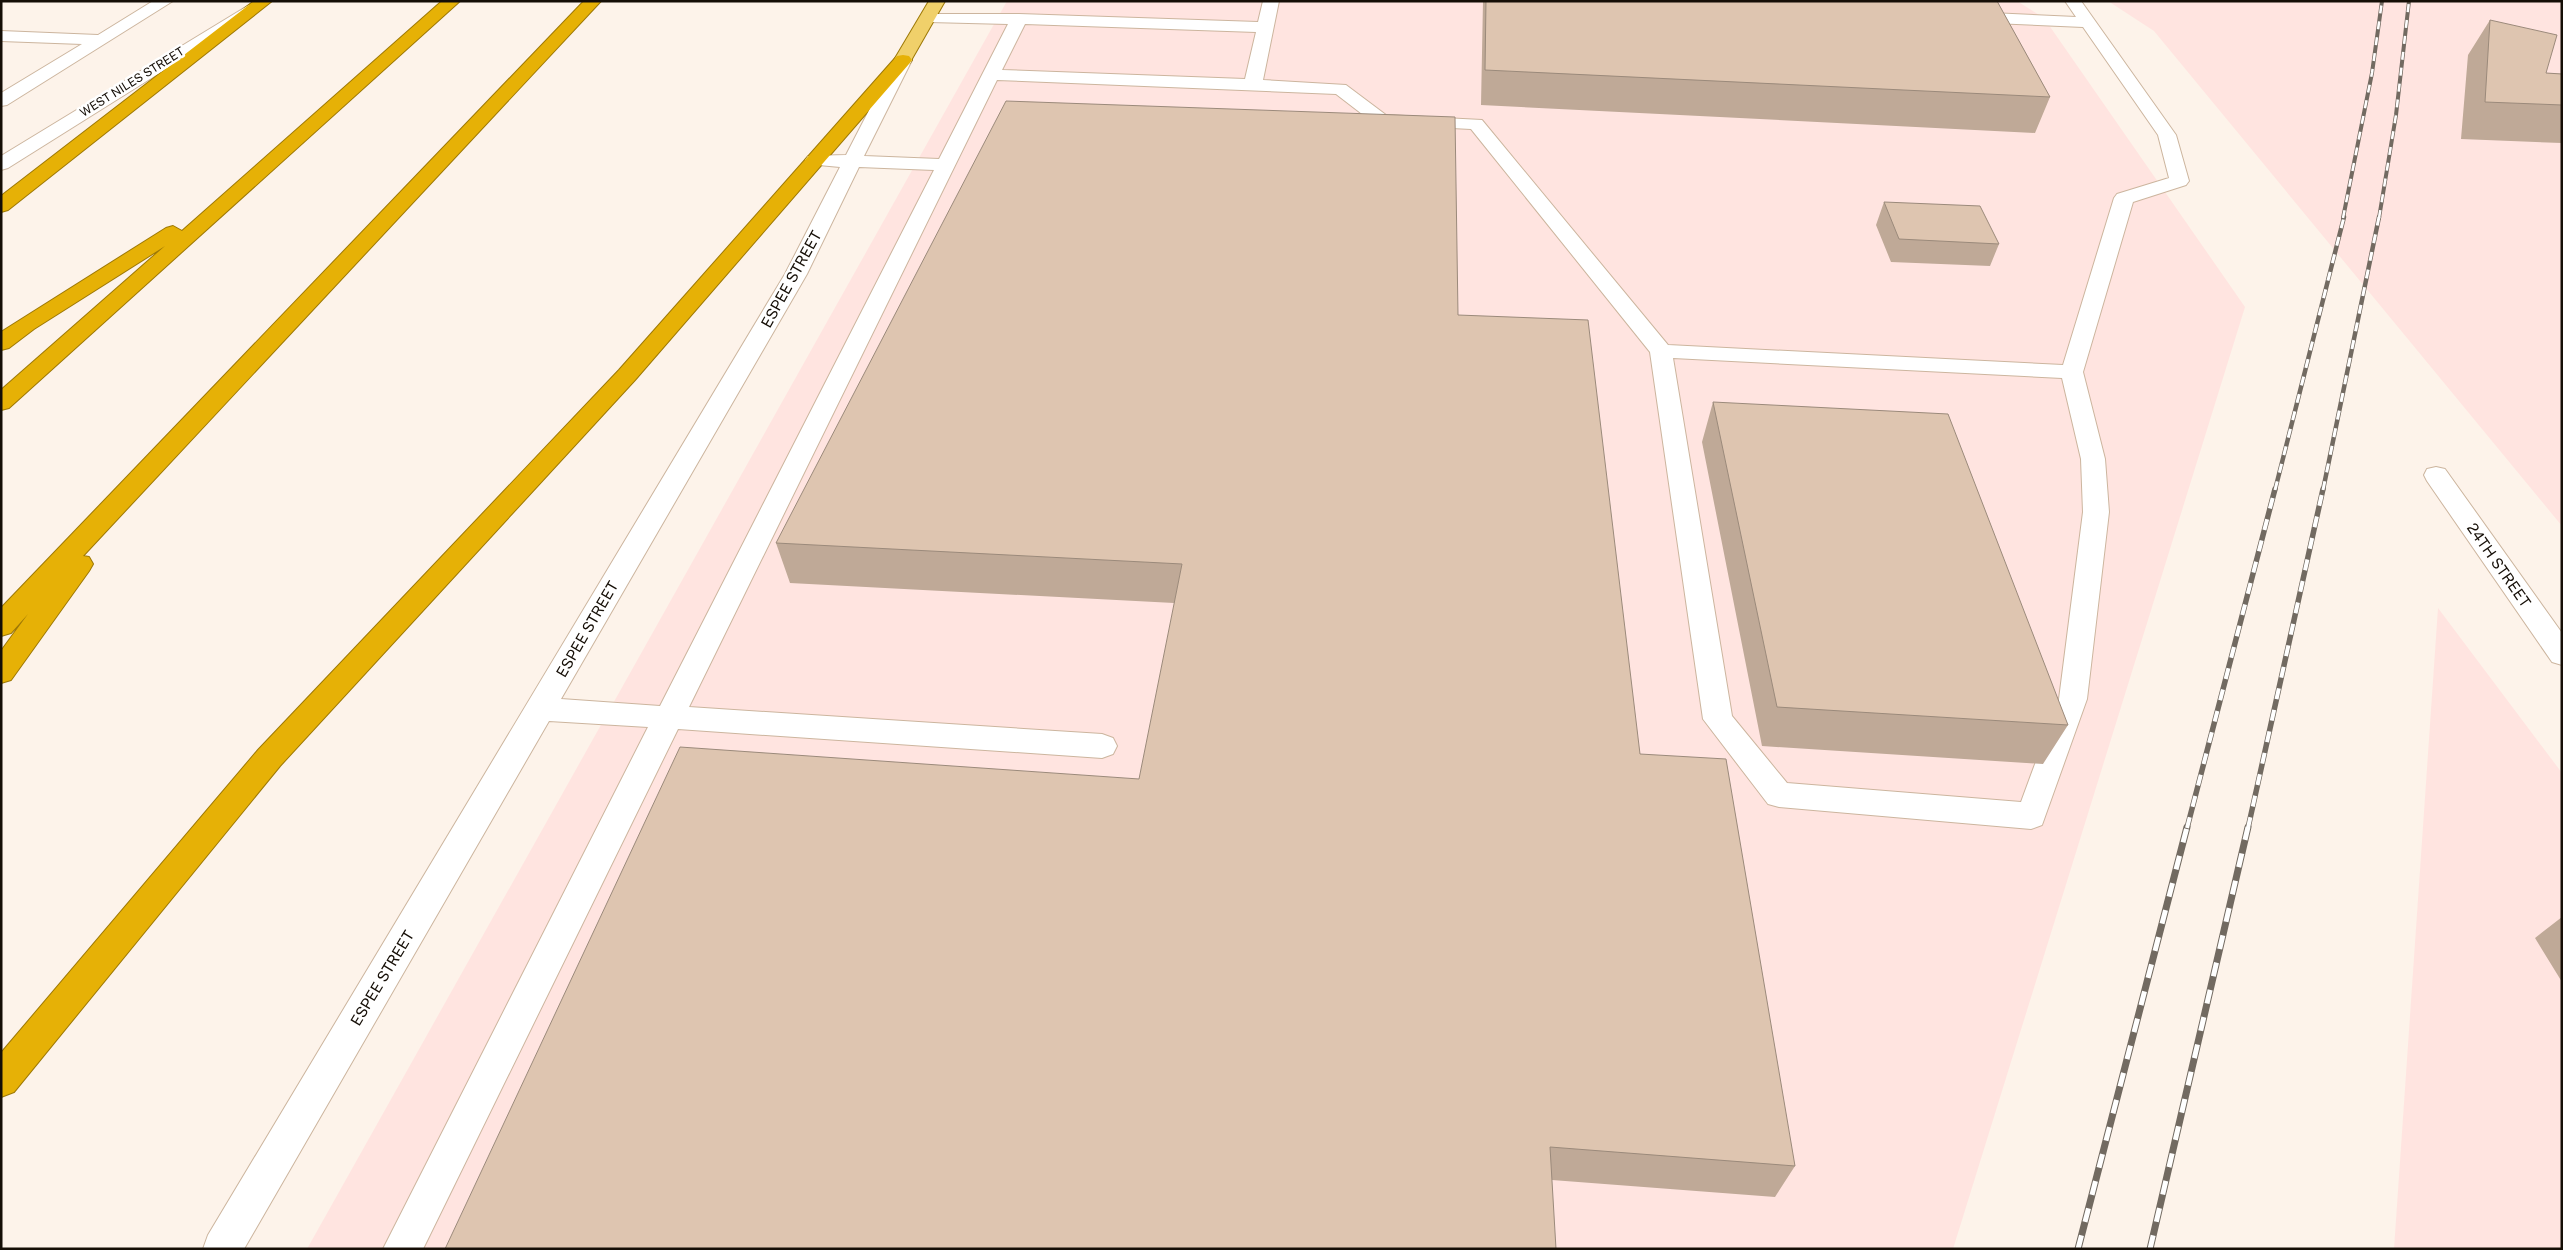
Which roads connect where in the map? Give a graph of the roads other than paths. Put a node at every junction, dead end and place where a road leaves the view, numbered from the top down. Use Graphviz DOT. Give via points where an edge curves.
graph roads {
  1 [pos="164,1"];
  2 [pos="264,1"];
  3 [pos="452,1"];
  4 [pos="593,1"];
  5 [pos="1271,1"];
  6 [pos="2073,1"];
  7 [pos="933,9"];
  8 [pos="1948,16"];
  9 [pos="1019,19"];
  10 [pos="2087,22"];
  11 [pos="1264,27"];
  12 [pos="1,36"];
  13 [pos="101,40"];
  14 [pos="903,60"];
  15 [pos="991,75"];
  16 [pos="1,78"];
  17 [pos="37,79"];
  18 [pos="1253,85"];
  19 [pos="1,101"];
  20 [pos="815,160"];
  21 [pos="853,162"];
  22 [pos="1,164"];
  23 [pos="946,165"];
  24 [pos="236,192"];
  25 [pos="1,206"];
  26 [pos="1,343"];
  27 [pos="1661,351"];
  28 [pos="2072,372"];
  29 [pos="1,403"];
  30 [pos="148,470"];
  31 [pos="2436,475"];
  32 [pos="1,626"];
  33 [pos="2562,655"];
  34 [pos="1,672"];
  35 [pos="541,709"];
  36 [pos="668,716"];
  37 [pos="1102,746"];
  38 [pos="1,1080"];
  39 [pos="222,1249"];
  40 [pos="402,1249"];
  1 -- 13 [label="street"];
  2 -- 22 [label="street, WEST NILES STREET"];
  2 -- 25 [label="highway"];
  3 -- 24 [label="highway"];
  4 -- 30 [label="highway"];
  5 -- 11 [label="street"];
  6 -- 10 [label="street"];
  7 -- 9 [label="street"];
  7 -- 14 [label="main road, ESPEE STREET"];
  8 -- 10 [label="street"];
  9 -- 11 [label="street"];
  9 -- 15 [label="street"];
  10 -- 28 [label="street" via="2167,135 2179,181 2124,198"];
  11 -- 18 [label="street"];
  12 -- 13 [label="street"];
  13 -- 17 [label="street"];
  14 -- 20 [label="highway"];
  14 -- 21 [label="street, ESPEE STREET"];
  15 -- 18 [label="street"];
  15 -- 23 [label="street"];
  16 -- 17 [label="street"];
  17 -- 19 [label="street"];
  18 -- 27 [label="street" via="1340,89 1381,120 1476,124"];
  20 -- 21 [label="street"];
  20 -- 38 [label="highway" via="627,375 269,758"];
  21 -- 23 [label="street"];
  21 -- 35 [label="street, ESPEE STREET" via="796,274"];
  23 -- 36 [label="street"];
  24 -- 26 [label="highway"];
  24 -- 29 [label="highway"];
  27 -- 28 [label="street"];
  27 -- 28 [label="street" via="1718,719 1779,795 2031,816 2073,699 2096,512 2093,459"];
  30 -- 32 [label="highway"];
  30 -- 34 [label="highway"];
  31 -- 33 [label="street, 24TH STREET"];
  35 -- 36 [label="street"];
  35 -- 39 [label="street, ESPEE STREET"];
  36 -- 37 [label="street"];
  36 -- 40 [label="street"];
}
